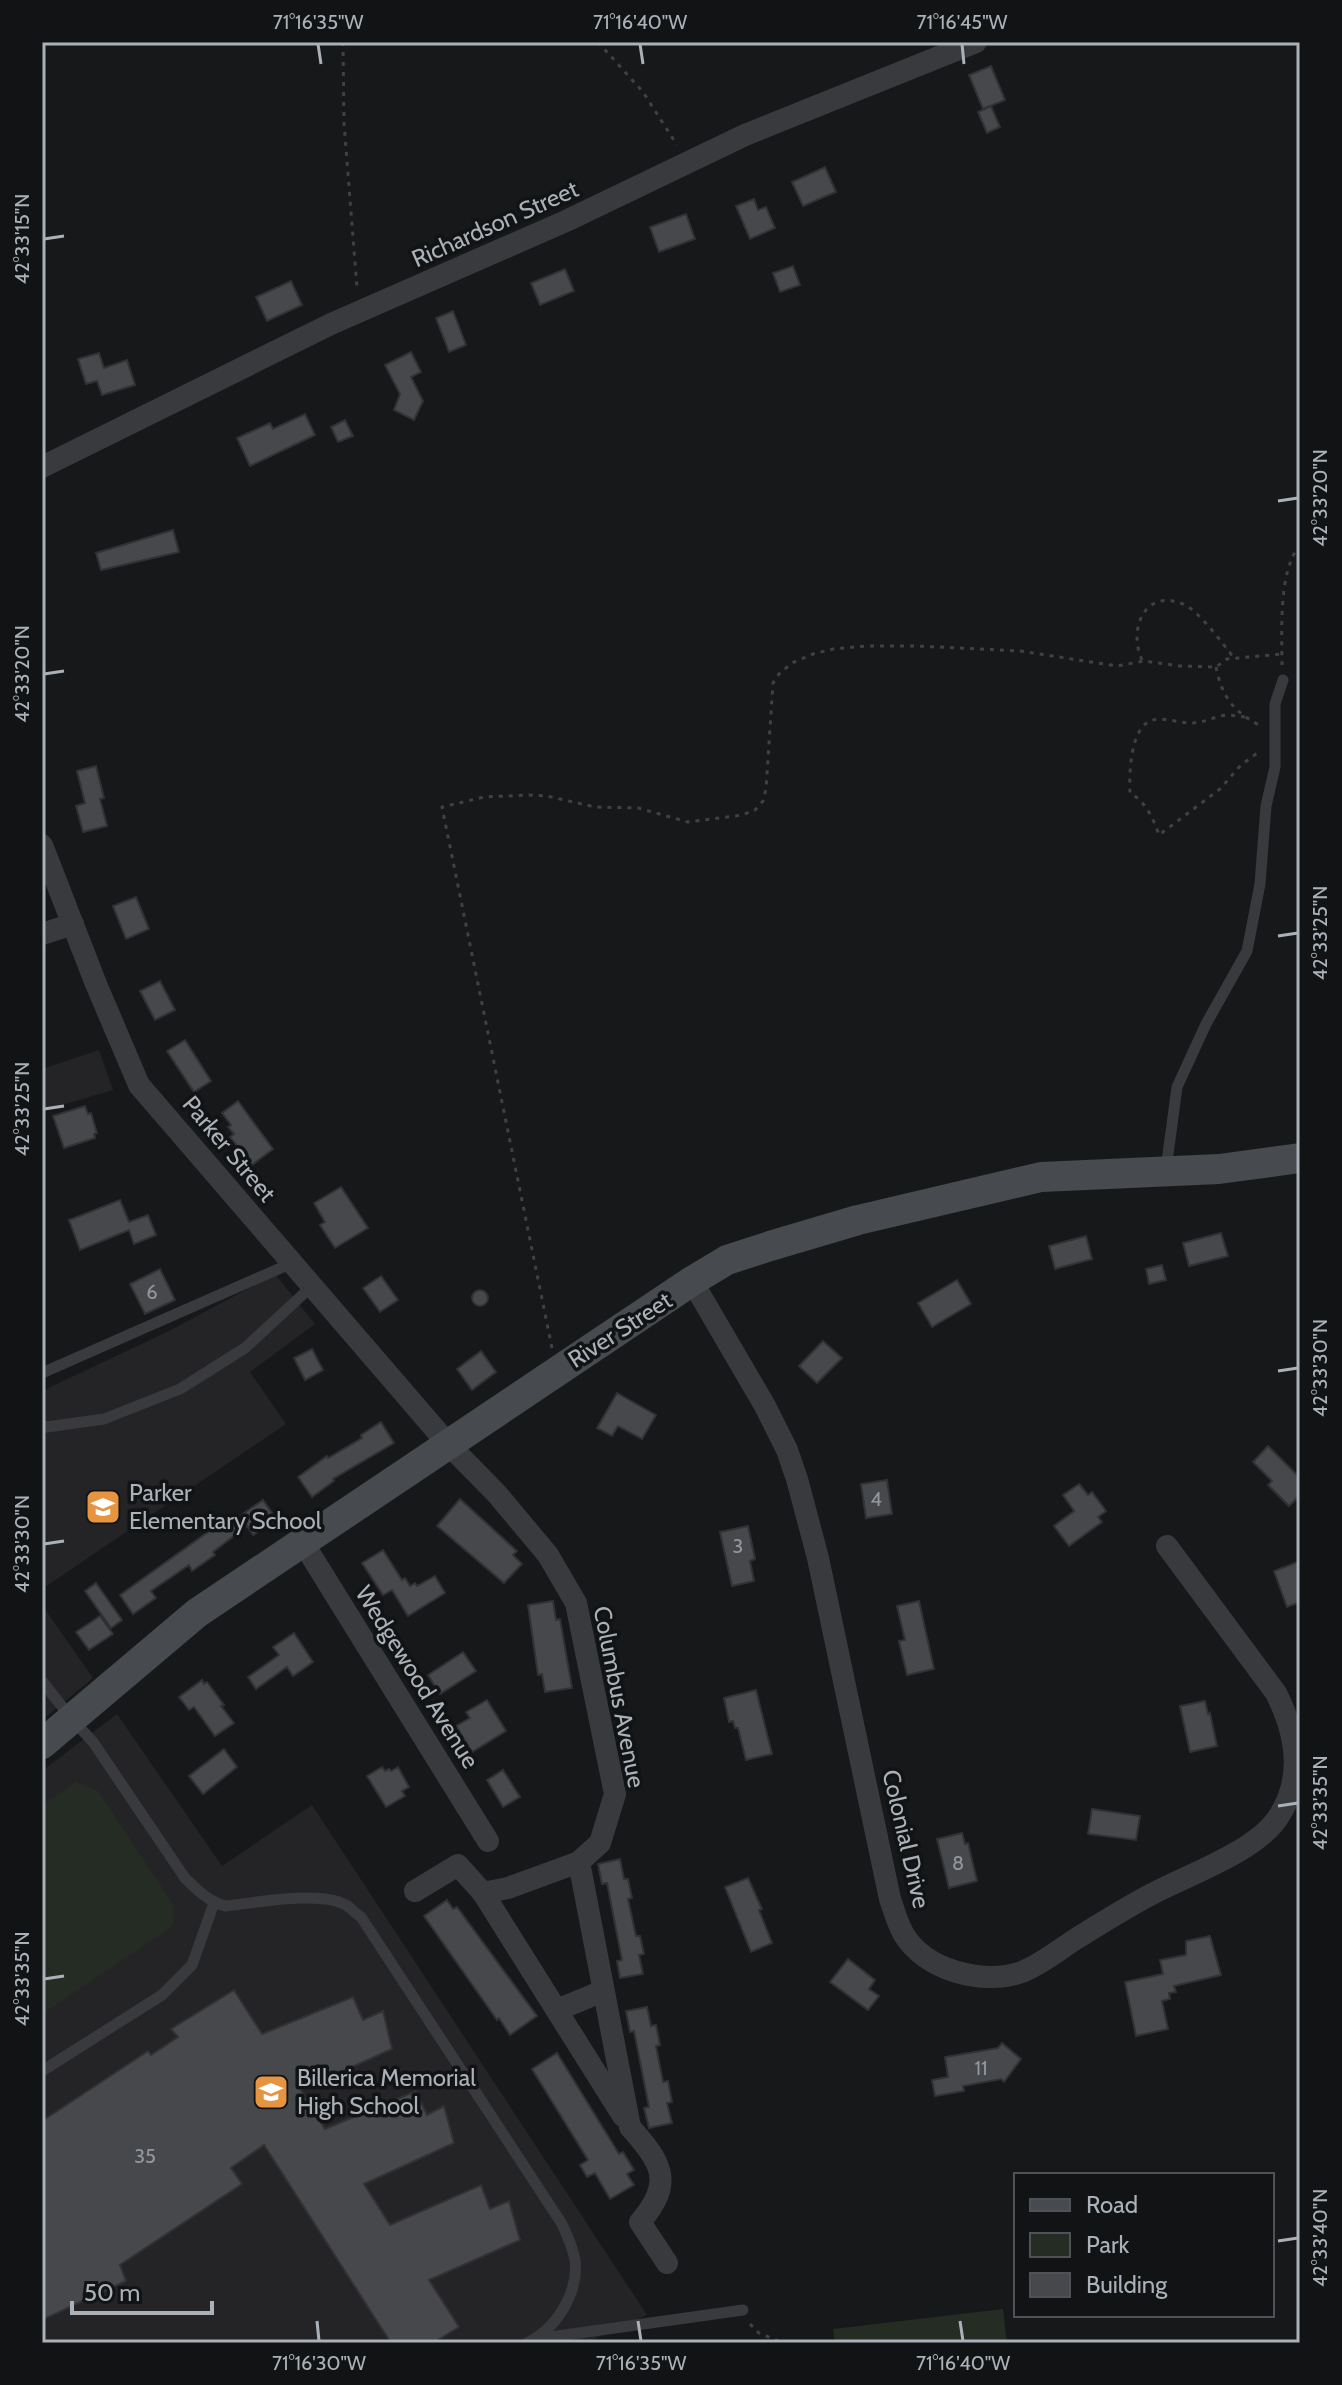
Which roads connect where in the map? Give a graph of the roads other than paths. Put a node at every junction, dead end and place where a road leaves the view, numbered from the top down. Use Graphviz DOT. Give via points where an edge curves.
graph roads {
  1 [pos="976,42"];
  2 [pos="42,467"];
  3 [pos="1283,680"];
  4 [pos="42,845"];
  5 [pos="73,924"];
  6 [pos="42,934"];
  7 [pos="1300,1158"];
  8 [pos="1165,1171"];
  9 [pos="292,1263"];
  10 [pos="692,1281"];
  11 [pos="312,1286"];
  12 [pos="42,1373"];
  13 [pos="42,1425"];
  14 [pos="448,1444"];
  15 [pos="302,1541"];
  16 [pos="1167,1546"];
  17 [pos="42,1681"];
  18 [pos="71,1718"];
  19 [pos="42,1744"];
  20 [pos="488,1841"];
  21 [pos="579,1862"];
  22 [pos="415,1891"];
  23 [pos="483,1893"];
  24 [pos="214,1903"];
  25 [pos="603,1991"];
  26 [pos="557,2010"];
  27 [pos="42,2071"];
  28 [pos="630,2127"];
  29 [pos="667,2263"];
  30 [pos="743,2310"];
  31 [pos="531,2341"];
  1 -- 2 [label="street, Richardson Street" via="745,135 331,324"];
  3 -- 8 [label="lane" via="1275,704 1275,767 1247,951 1177,1087"];
  4 -- 5 [label="street, Parker Street"];
  5 -- 6 [label="street"];
  5 -- 9 [label="street, Parker Street" via="139,1085"];
  7 -- 8 [label="main road, River Street"];
  8 -- 10 [label="main road, River Street" via="1041,1177 916,1206 727,1260"];
  9 -- 11 [label="street, Parker Street"];
  9 -- 12 [label="lane"];
  10 -- 14 [label="main road, River Street"];
  10 -- 16 [label="street, Colonial Drive" via="765,1406 792,1465 818,1558 890,1899 904,1936 941,1966 968,1976 1021,1972 1108,1918 1250,1844 1276,1821 1296,1765 1288,1717 1276,1693"];
  11 -- 13 [label="lane" via="245,1348 180,1389 104,1419"];
  11 -- 14 [label="street, Parker Street"];
  14 -- 15 [label="main road, River Street"];
  14 -- 21 [label="street, Columbus Avenue" via="548,1555 576,1603 615,1794 600,1843"];
  15 -- 18 [label="main road, River Street" via="197,1613"];
  15 -- 20 [label="street, Wedgewood Avenue"];
  17 -- 18 [label="lane"];
  18 -- 19 [label="main road, River Street"];
  18 -- 24 [label="lane" via="185,1878"];
  21 -- 23 [label="street"];
  21 -- 25 [label="street"];
  22 -- 23 [label="street" via="458,1865"];
  23 -- 26 [label="street"];
  24 -- 27 [label="lane" via="192,1965 162,1995"];
  24 -- 31 [label="lane" via="329,1899 361,1917 570,2242 575,2261 568,2299 548,2328"];
  25 -- 26 [label="street"];
  25 -- 28 [label="street"];
  26 -- 28 [label="street"];
  28 -- 29 [label="street" via="655,2154 662,2181 655,2205 640,2222"];
  30 -- 31 [label="lane"];
}
